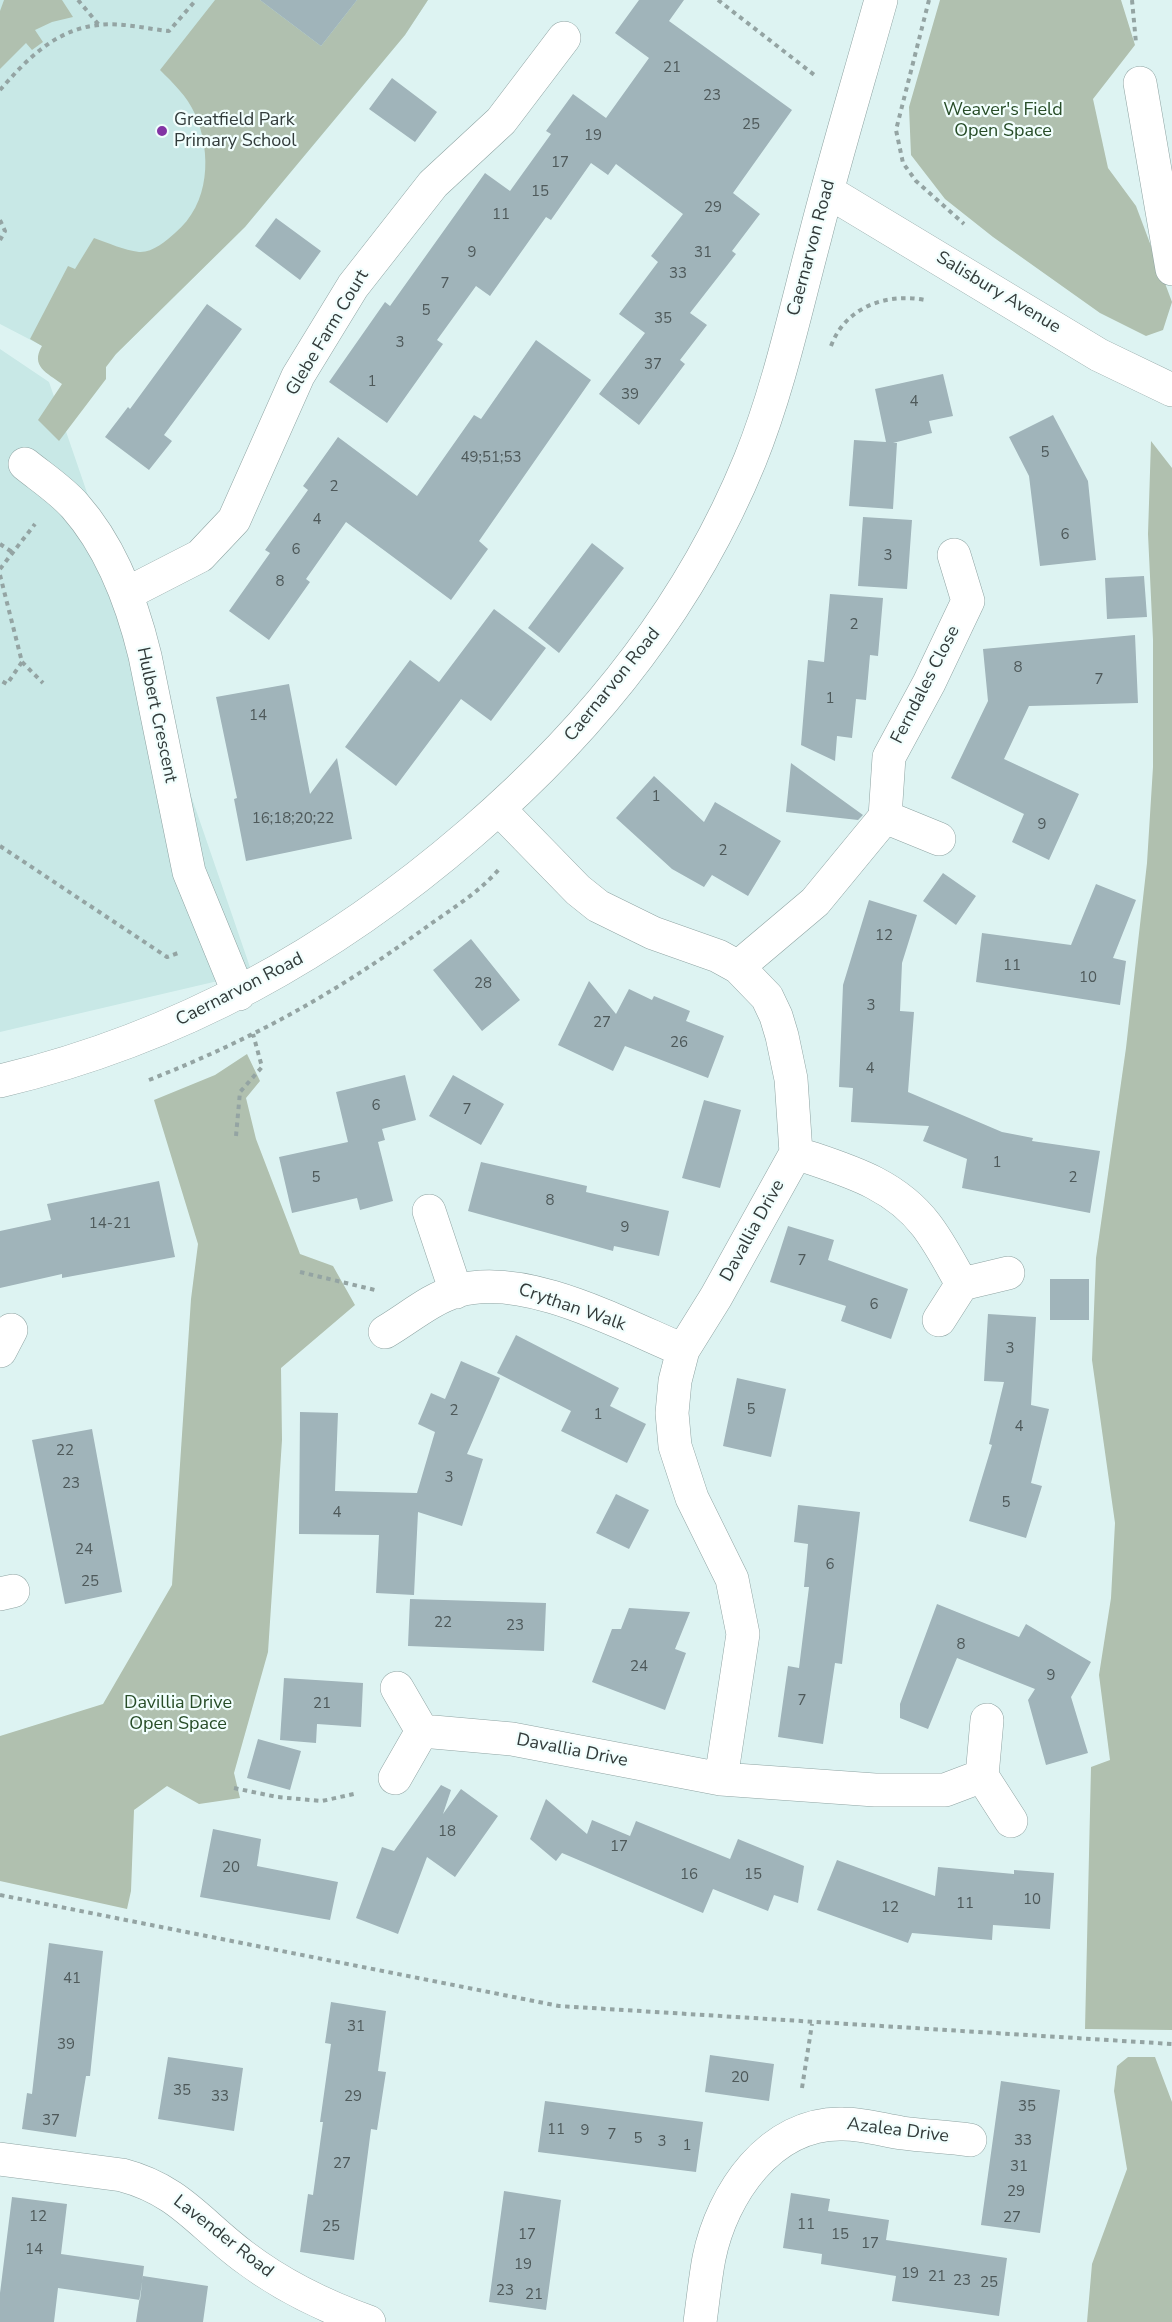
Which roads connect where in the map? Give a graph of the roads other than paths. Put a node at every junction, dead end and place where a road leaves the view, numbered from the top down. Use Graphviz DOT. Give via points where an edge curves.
graph roads {
  1 [pos="881,0"];
  2 [pos="564,39"];
  3 [pos="1140,83"];
  4 [pos="827,191"];
  5 [pos="1172,269"];
  6 [pos="1172,390"];
  7 [pos="25,464"];
  8 [pos="954,555"];
  9 [pos="126,594"];
  10 [pos="499,809"];
  11 [pos="885,817"];
  12 [pos="939,839"];
  13 [pos="738,967"];
  14 [pos="239,994"];
  15 [pos="0,1081"];
  16 [pos="796,1153"];
  17 [pos="429,1211"];
  18 [pos="1008,1273"];
  19 [pos="962,1284"];
  20 [pos="442,1298"];
  21 [pos="939,1320"];
  22 [pos="385,1332"];
  23 [pos="683,1350"];
  24 [pos="398,1689"];
  25 [pos="987,1720"];
  26 [pos="422,1731"];
  27 [pos="982,1776"];
  28 [pos="395,1778"];
  29 [pos="721,1779"];
  30 [pos="1011,1821"];
  31 [pos="970,2140"];
  32 [pos="0,2159"];
  33 [pos="369,2322"];
  34 [pos="700,2322"];
  1 -- 4 [label="street, Caernarvon Road"];
  2 -- 9 [label="street, Glebe Farm Court" via="501,121 433,184 353,286 297,376 234,520 200,556"];
  3 -- 5 [label="street"];
  4 -- 6 [label="street, Salisbury Avenue" via="1099,355"];
  4 -- 10 [label="street, Caernarvon Road" via="772,402 750,462 718,529 652,640 606,700"];
  7 -- 9 [label="street, Hulbert Crescent" via="73,504 112,562"];
  8 -- 11 [label="street, Ferndales Close" via="968,601 889,757"];
  9 -- 14 [label="street, Hulbert Crescent" via="142,645 189,872"];
  10 -- 13 [label="street" via="598,906"];
  10 -- 14 [label="street, Caernarvon Road" via="417,880 331,941"];
  11 -- 12 [label="street"];
  11 -- 13 [label="street" via="816,902"];
  13 -- 16 [label="street" via="760,989 776,1016 791,1079"];
  14 -- 15 [label="street, Caernarvon Road" via="140,1037"];
  16 -- 19 [label="street" via="868,1178 900,1197 928,1227"];
  16 -- 23 [label="street, Davallia Drive"];
  17 -- 20 [label="street"];
  18 -- 19 [label="street"];
  19 -- 21 [label="street"];
  20 -- 22 [label="street, Crythan Walk"];
  20 -- 23 [label="street, Crythan Walk" via="477,1287 520,1288 599,1314"];
  23 -- 29 [label="street, Davallia Drive" via="672,1413 675,1446 692,1498 732,1579 743,1634"];
  24 -- 26 [label="street"];
  25 -- 27 [label="street"];
  26 -- 28 [label="street"];
  26 -- 29 [label="street, Davallia Drive" via="567,1748"];
  27 -- 29 [label="street, Davallia Drive" via="945,1790 875,1790"];
  27 -- 30 [label="street"];
  31 -- 34 [label="street, Azalea Drive" via="843,2124 796,2133 761,2158 729,2203 709,2259"];
  32 -- 33 [label="street, Lavender Road" via="142,2180 186,2205 277,2280 322,2304"];
}
